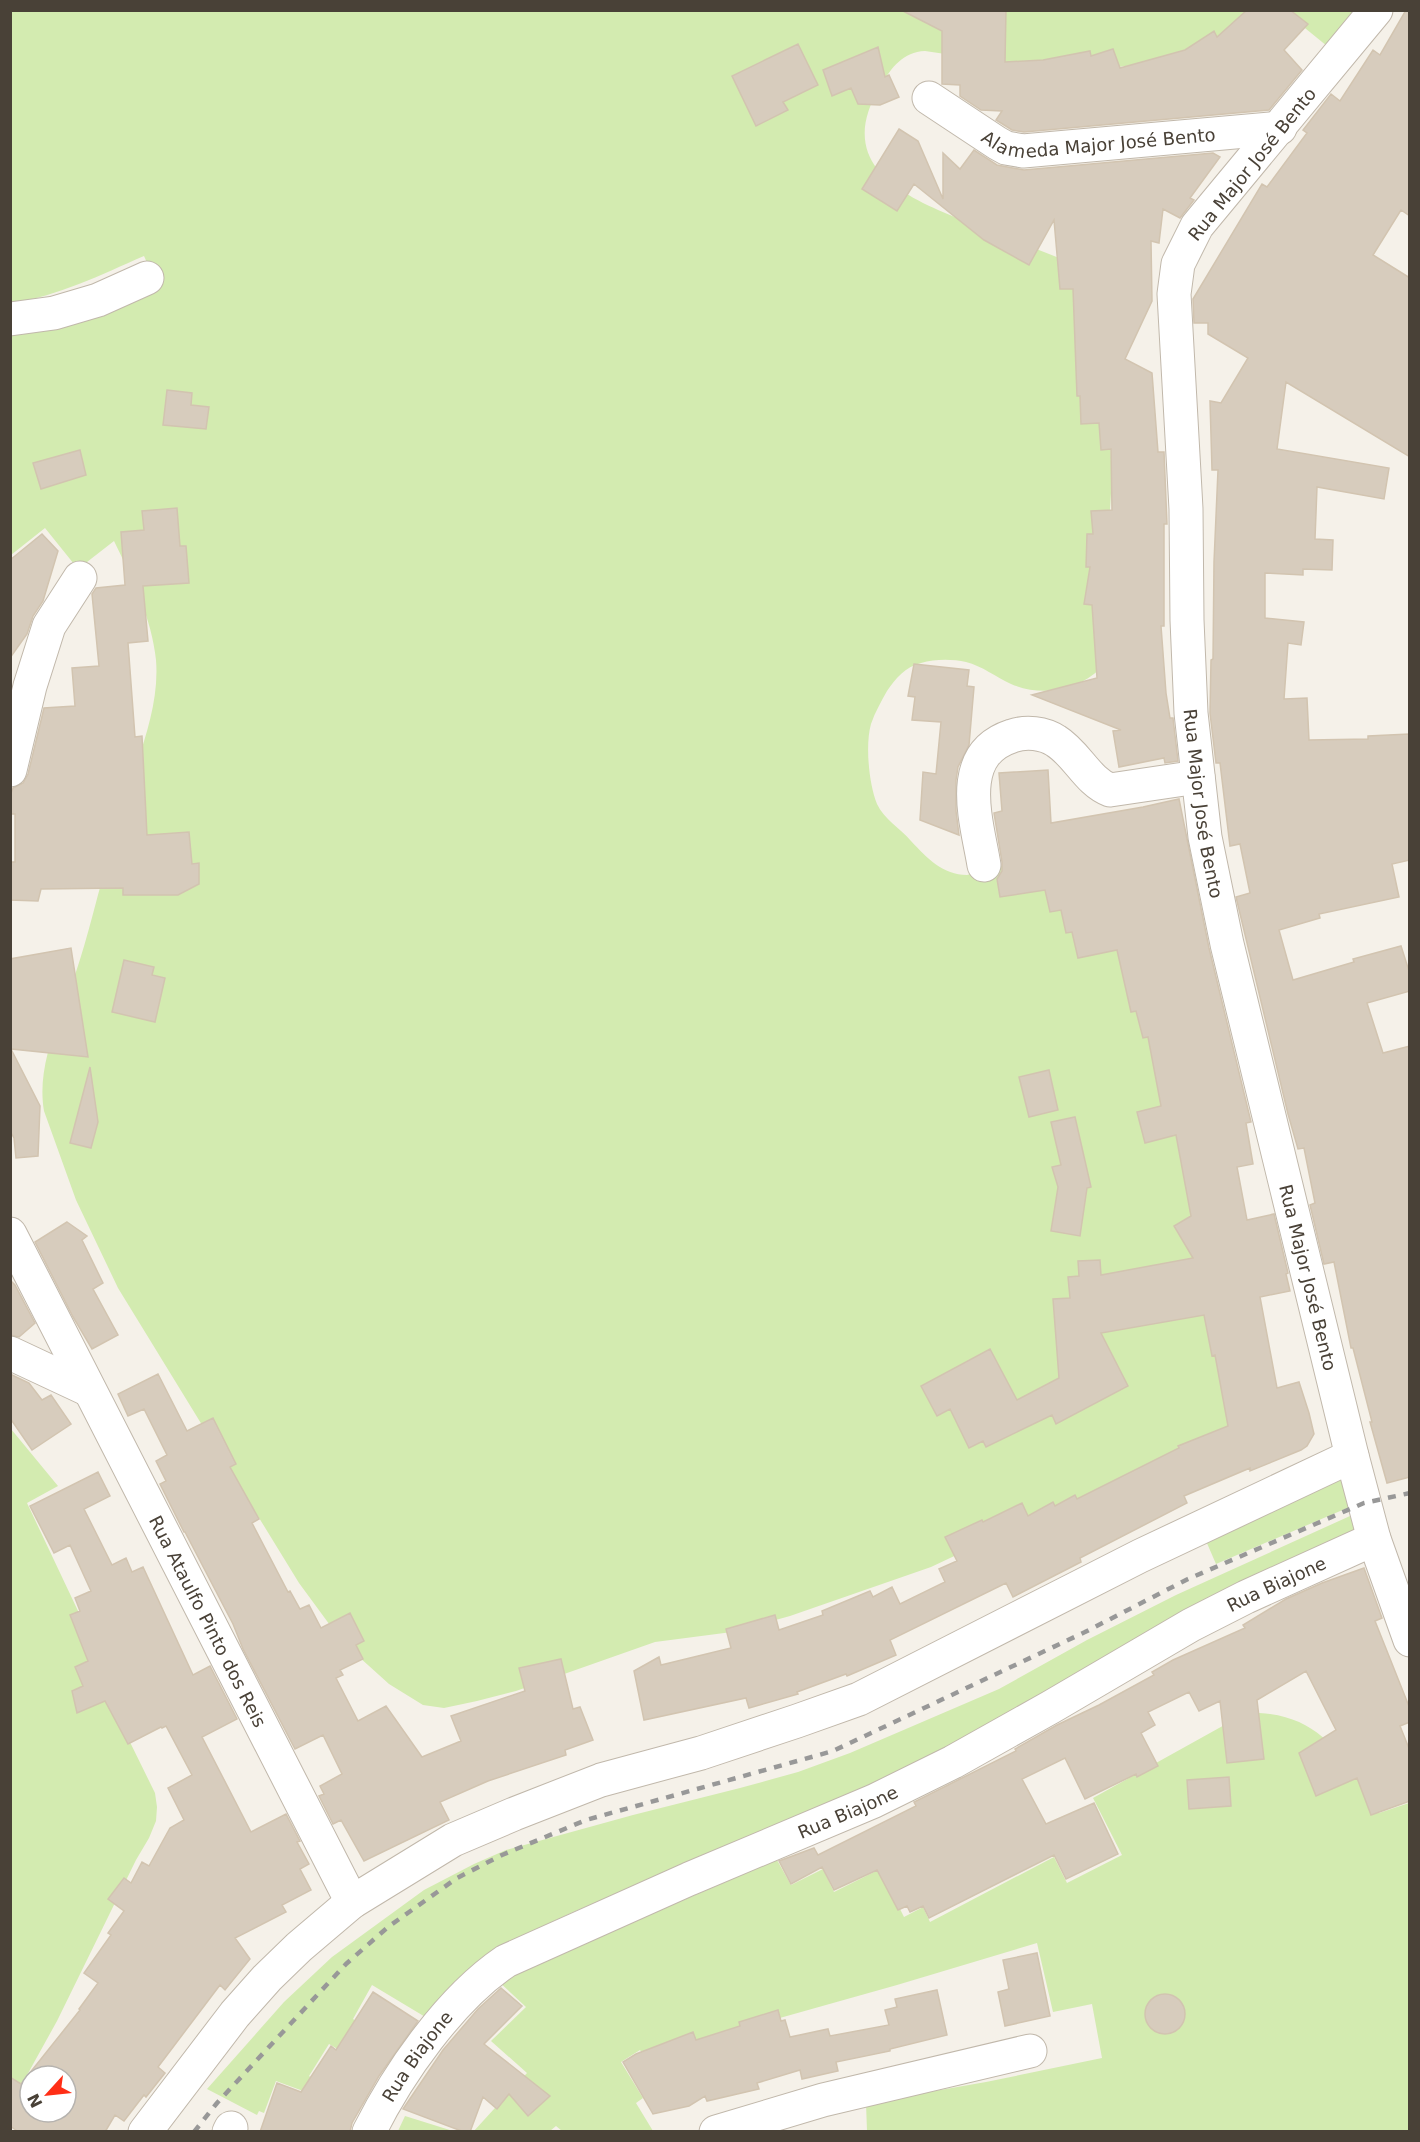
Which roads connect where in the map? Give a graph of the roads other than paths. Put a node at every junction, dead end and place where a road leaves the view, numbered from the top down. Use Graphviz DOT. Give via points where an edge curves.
graph roads {
  1 [pos="1376,10"];
  2 [pos="929,98"];
  3 [pos="1280,128"];
  4 [pos="147,278"];
  5 [pos="10,319"];
  6 [pos="80,578"];
  7 [pos="10,770"];
  8 [pos="1198,777"];
  9 [pos="984,865"];
  10 [pos="10,1234"];
  11 [pos="10,1353"];
  12 [pos="89,1390"];
  13 [pos="1352,1456"];
  14 [pos="1374,1539"];
  15 [pos="1410,1641"];
  16 [pos="352,1902"];
  17 [pos="1030,2051"];
  18 [pos="145,2132"];
  19 [pos="369,2132"];
  20 [pos="716,2132"];
  1 -- 3 [label="street, Rua Major José Bento"];
  2 -- 3 [label="street, Alameda Major José Bento" via="997,143 1023,151"];
  3 -- 8 [label="street, Rua Major José Bento" via="1197,226 1182,253 1174,284 1186,509 1191,713"];
  4 -- 5 [label="street" via="98,300 54,313"];
  6 -- 7 [label="street" via="49,626"];
  8 -- 9 [label="street" via="1110,790 1048,736 1026,733 1009,737 987,752 974,775"];
  8 -- 13 [label="street, Rua Major José Bento" via="1205,837 1227,944"];
  10 -- 12 [label="street, Rua Ataulfo Pinto dos Reis"];
  11 -- 12 [label="street"];
  12 -- 16 [label="street, Rua Ataulfo Pinto dos Reis"];
  13 -- 14 [label="street, Rua Major José Bento"];
  13 -- 16 [label="street" via="1140,1556 858,1699 700,1753 601,1780 514,1814 453,1840"];
  14 -- 15 [label="street, Rua Major José Bento"];
  14 -- 19 [label="street, Rua Biajone" via="1191,1625 952,1762 874,1801 506,1961 484,1976 450,2012 388,2096"];
  16 -- 18 [label="street" via="267,1978"];
  17 -- 20 [label="street" via="823,2100"];
}
